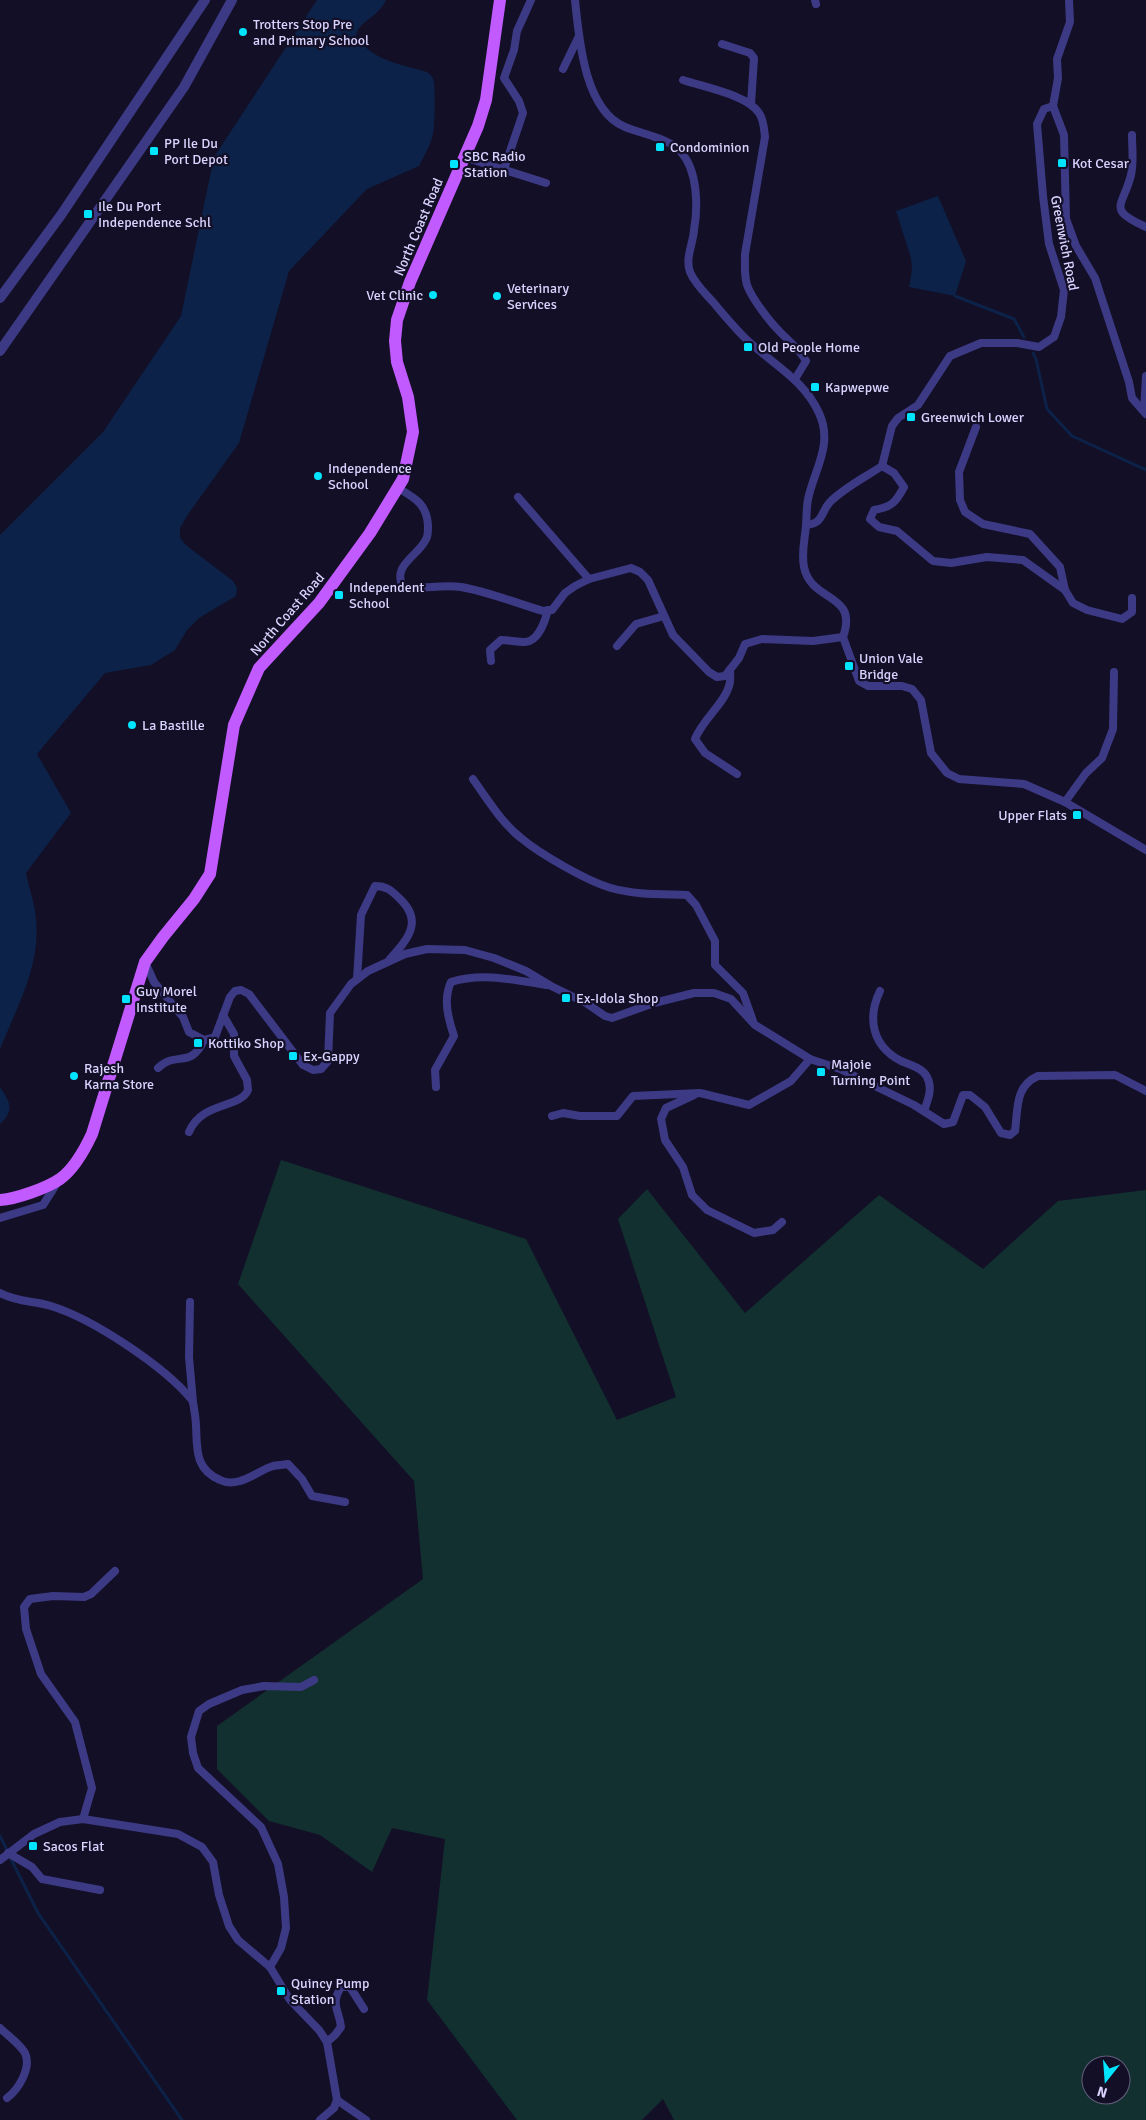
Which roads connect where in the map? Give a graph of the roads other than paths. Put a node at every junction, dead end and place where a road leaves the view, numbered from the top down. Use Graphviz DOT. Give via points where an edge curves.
graph roads {
  1 [pos="205,0"];
  2 [pos="232,0"];
  3 [pos="500,0"];
  4 [pos="531,0"];
  5 [pos="575,0"];
  6 [pos="1069,0"];
  7 [pos="579,36"];
  8 [pos="722,44"];
  9 [pos="563,69"];
  10 [pos="683,80"];
  11 [pos="751,104"];
  12 [pos="1053,106"];
  13 [pos="1132,135"];
  14 [pos="464,157"];
  15 [pos="504,168"];
  16 [pos="546,182"];
  17 [pos="1146,227"];
  18 [pos="0,298"];
  19 [pos="0,351"];
  20 [pos="1146,376"];
  21 [pos="794,379"];
  22 [pos="1145,412"];
  23 [pos="976,427"];
  24 [pos="882,466"];
  25 [pos="398,488"];
  26 [pos="518,496"];
  27 [pos="806,525"];
  28 [pos="589,579"];
  29 [pos="1065,590"];
  30 [pos="1132,598"];
  31 [pos="548,610"];
  32 [pos="664,616"];
  33 [pos="843,636"];
  34 [pos="617,646"];
  35 [pos="491,661"];
  36 [pos="730,670"];
  37 [pos="1114,672"];
  38 [pos="737,774"];
  39 [pos="472,779"];
  40 [pos="1065,802"];
  41 [pos="1146,850"];
  42 [pos="387,961"];
  43 [pos="145,962"];
  44 [pos="357,979"];
  45 [pos="551,986"];
  46 [pos="880,991"];
  47 [pos="223,1015"];
  48 [pos="755,1025"];
  49 [pos="204,1040"];
  50 [pos="810,1059"];
  51 [pos="158,1068"];
  52 [pos="436,1087"];
  53 [pos="1146,1091"];
  54 [pos="700,1093"];
  55 [pos="924,1111"];
  56 [pos="552,1116"];
  57 [pos="189,1132"];
  58 [pos="60,1179"];
  59 [pos="0,1200"];
  60 [pos="0,1218"];
  61 [pos="782,1222"];
  62 [pos="0,1293"];
  63 [pos="190,1302"];
  64 [pos="193,1402"];
  65 [pos="345,1502"];
  66 [pos="114,1571"];
  67 [pos="314,1680"];
  68 [pos="83,1819"];
  69 [pos="8,1853"];
  70 [pos="0,1860"];
  71 [pos="100,1890"];
  72 [pos="270,1967"];
  73 [pos="364,2008"];
  74 [pos="0,2028"];
  75 [pos="327,2042"];
  76 [pos="7,2098"];
  77 [pos="336,2100"];
  78 [pos="320,2120"];
  79 [pos="366,2120"];
  1 -- 18 [label="street" via="56,223"];
  2 -- 19 [label="street" via="184,87"];
  3 -- 14 [label="main road, North Coast Road" via="486,100"];
  4 -- 15 [label="street" via="517,31 504,78 519,101 523,114"];
  5 -- 7 [label="street"];
  6 -- 12 [label="street" via="1070,22 1057,59 1058,78"];
  7 -- 9 [label="street"];
  7 -- 21 [label="street" via="586,78 604,110 622,125 666,142 681,152 690,168 696,214 689,252 690,270 696,284 745,338"];
  8 -- 11 [label="street" via="750,53 754,58"];
  10 -- 11 [label="street"];
  11 -- 21 [label="street" via="763,121 765,137 745,254 748,285 776,328 802,352 806,362"];
  12 -- 22 [label="street, Greenwich Road" via="1064,135 1066,219 1070,234 1095,278 1132,398"];
  12 -- 24 [label="street, Greenwich Road" via="1044,109 1037,124 1049,244 1064,290 1061,317 1054,338 1038,347 1017,343 981,343 950,356 918,405 892,426"];
  13 -- 17 [label="street" via="1130,176 1120,210 1128,219"];
  14 -- 15 [label="street"];
  14 -- 25 [label="main road, North Coast Road" via="397,320 395,341 413,432"];
  15 -- 16 [label="street"];
  20 -- 22 [label="street"];
  21 -- 27 [label="street" via="820,415 825,443 809,494"];
  23 -- 29 [label="street" via="959,472 960,500 965,512 983,524 1030,534 1060,567"];
  24 -- 27 [label="street" via="844,489 828,504 815,524"];
  24 -- 29 [label="street" via="904,487 888,508 874,510 870,518 879,527 897,532 933,562 951,563 986,557 1023,560"];
  25 -- 31 [label="street" via="416,498 428,514 428,536 403,566 400,578 403,587 460,587"];
  25 -- 43 [label="main road, North Coast Road" via="320,603 260,668 234,725 210,874"];
  26 -- 28 [label="street"];
  27 -- 33 [label="street" via="802,550 808,580 817,590 840,603 848,623"];
  28 -- 31 [label="street" via="565,593 552,610"];
  28 -- 32 [label="street" via="631,568 640,572 648,580"];
  29 -- 30 [label="street" via="1074,603 1122,619 1132,612"];
  31 -- 35 [label="street" via="543,625 532,640 501,640 490,650"];
  32 -- 34 [label="street" via="636,624"];
  32 -- 36 [label="street" via="673,635 709,672 725,676"];
  33 -- 36 [label="street" via="813,641 762,639 744,644"];
  33 -- 40 [label="street" via="859,681 868,686 912,689 921,700 932,753 947,773 960,779 1024,784"];
  36 -- 38 [label="street" via="729,686 700,726 695,739 705,753"];
  37 -- 40 [label="street" via="1113,729 1102,758 1086,773"];
  39 -- 48 [label="street" via="520,838 570,869 610,888 649,895 686,895 696,905 716,941 715,965 743,993"];
  40 -- 41 [label="street"];
  42 -- 44 [label="street"];
  42 -- 44 [label="street" via="407,940 412,925 411,912 385,886 375,886 361,915"];
  42 -- 45 [label="street" via="427,949 465,950 526,971"];
  43 -- 49 [label="street" via="154,982 183,1017 189,1032"];
  43 -- 58 [label="main road, North Coast Road" via="92,1134 86,1147"];
  44 -- 47 [label="street" via="330,1013 328,1061 321,1069 313,1070 303,1065 249,994 235,991"];
  45 -- 48 [label="street" via="612,1018 694,993 714,993 731,999"];
  45 -- 52 [label="street" via="505,978 472,977 451,982 447,1002 454,1036 436,1070"];
  46 -- 55 [label="street" via="874,1004 873,1026 890,1054 923,1071 928,1078 930,1090"];
  47 -- 49 [label="street" via="215,1037"];
  47 -- 57 [label="street" via="234,1034 234,1056 247,1080 248,1090 242,1099 222,1104 206,1113 193,1123"];
  48 -- 50 [label="street"];
  49 -- 51 [label="street" via="192,1057 169,1061"];
  50 -- 54 [label="street" via="791,1081 749,1105"];
  50 -- 55 [label="street" via="840,1069"];
  53 -- 55 [label="street" via="1115,1075 1038,1076 1029,1080 1020,1092 1015,1131 1010,1135 1001,1133 985,1107 970,1094 963,1095 953,1122 944,1124"];
  54 -- 56 [label="street" via="633,1096 617,1116 563,1113"];
  54 -- 61 [label="street" via="666,1108 661,1120 666,1140 683,1167 692,1195 707,1210 754,1233 766,1232"];
  58 -- 59 [label="main road, North Coast Road" via="30,1193"];
  58 -- 60 [label="street" via="43,1205"];
  62 -- 64 [label="street" via="81,1318 151,1361"];
  63 -- 64 [label="street" via="189,1357"];
  64 -- 65 [label="street" via="198,1430 197,1454 205,1472 222,1482 245,1480 273,1466 288,1464 312,1496"];
  66 -- 68 [label="street" via="84,1597 53,1596 30,1600 24,1607 26,1629 41,1674 75,1722 92,1788"];
  67 -- 72 [label="street" via="301,1687 264,1686 242,1690 209,1704 199,1711 191,1737 198,1768 261,1827 278,1864 286,1928 281,1948"];
  68 -- 69 [label="street" via="60,1822 46,1828"];
  68 -- 72 [label="street" via="178,1834 202,1847 213,1862 229,1926 238,1940"];
  69 -- 70 [label="street"];
  69 -- 71 [label="street" via="32,1867 42,1880"];
  72 -- 75 [label="street" via="290,2000"];
  73 -- 75 [label="street" via="350,1988 341,1987 335,2005 341,2027"];
  74 -- 76 [label="street" via="25,2053 27,2064 20,2083"];
  75 -- 77 [label="street"];
  77 -- 78 [label="street" via="334,2108"];
  77 -- 79 [label="street"];
}
